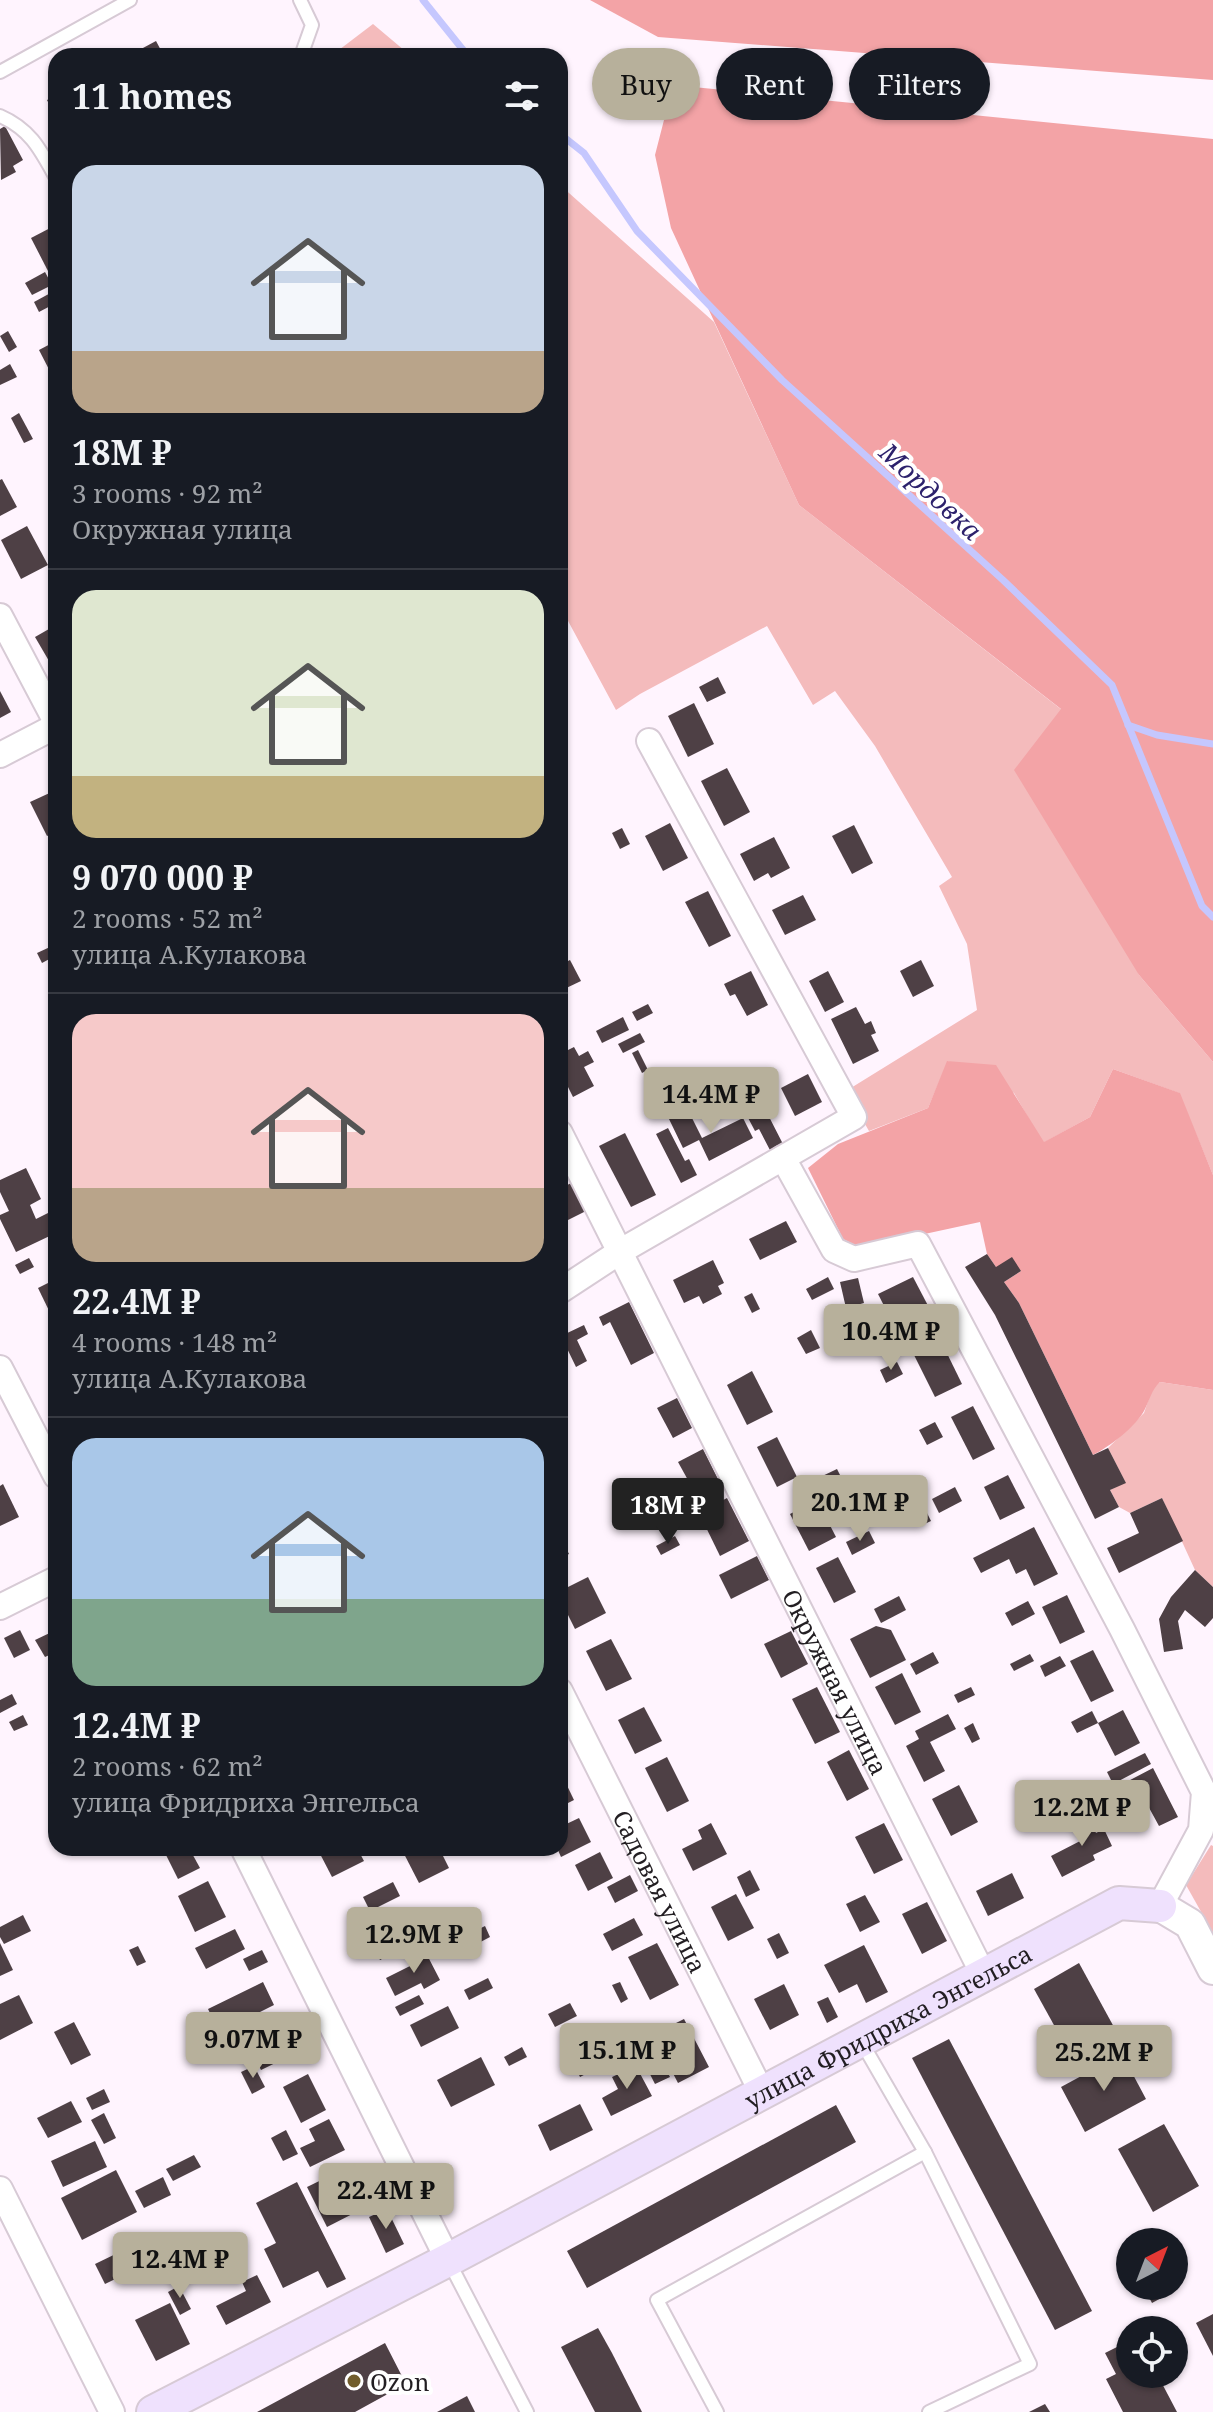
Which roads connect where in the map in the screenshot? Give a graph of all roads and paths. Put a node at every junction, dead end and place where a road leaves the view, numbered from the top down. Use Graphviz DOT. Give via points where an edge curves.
graph roads {
  1 [pos="130,0"];
  2 [pos="300,0"];
  3 [pos="304,48"];
  4 [pos="0,72"];
  5 [pos="0,116"];
  6 [pos="48,163"];
  7 [pos="0,616"];
  8 [pos="48,709"];
  9 [pos="48,728"];
  10 [pos="649,741"];
  11 [pos="0,755"];
  12 [pos="568,1148"];
  13 [pos="783,1158"];
  14 [pos="621,1251"];
  15 [pos="568,1286"];
  16 [pos="0,1368"];
  17 [pos="48,1461"];
  18 [pos="48,1583"];
  19 [pos="0,1607"];
  20 [pos="568,1707"];
  21 [pos="247,1856"];
  22 [pos="1160,1906"];
  23 [pos="1213,1969"];
  24 [pos="983,1974"];
  25 [pos="860,2040"];
  26 [pos="762,2093"];
  27 [pos="925,2152"];
  28 [pos="0,2189"];
  29 [pos="448,2260"];
  30 [pos="112,2412"];
  31 [pos="153,2412"];
  32 [pos="527,2412"];
  33 [pos="717,2412"];
  34 [pos="929,2412"];
  1 -- 4 [label="lane"];
  2 -- 3 [label="lane" via="312,25"];
  5 -- 6 [label="lane" via="18,124"];
  7 -- 8 [label="street"];
  9 -- 11 [label="street"];
  10 -- 13 [label="street" via="854,1117"];
  12 -- 14 [label="street, Окружная улица"];
  13 -- 14 [label="street"];
  13 -- 22 [label="street" via="834,1250 854,1259 918,1244 1143,1670 1204,1792 1201,1830"];
  14 -- 15 [label="street"];
  14 -- 24 [label="street, Окружная улица"];
  16 -- 17 [label="street"];
  18 -- 19 [label="street"];
  20 -- 26 [label="street, Садовая улица"];
  21 -- 29 [label="street"];
  22 -- 23 [label="street" via="1190,1924"];
  22 -- 24 [label="main road, улица Фридриха Энгельса" via="1119,1903"];
  24 -- 25 [label="main road, улица Фридриха Энгельса"];
  25 -- 26 [label="main road, улица Фридриха Энгельса"];
  25 -- 27 [label="lane"];
  26 -- 29 [label="main road, улица Фридриха Энгельса"];
  27 -- 33 [label="lane" via="657,2300"];
  27 -- 34 [label="lane" via="1030,2364"];
  28 -- 30 [label="street"];
  29 -- 31 [label="main road, улица Фридриха Энгельса"];
  29 -- 32 [label="lane"];
}
